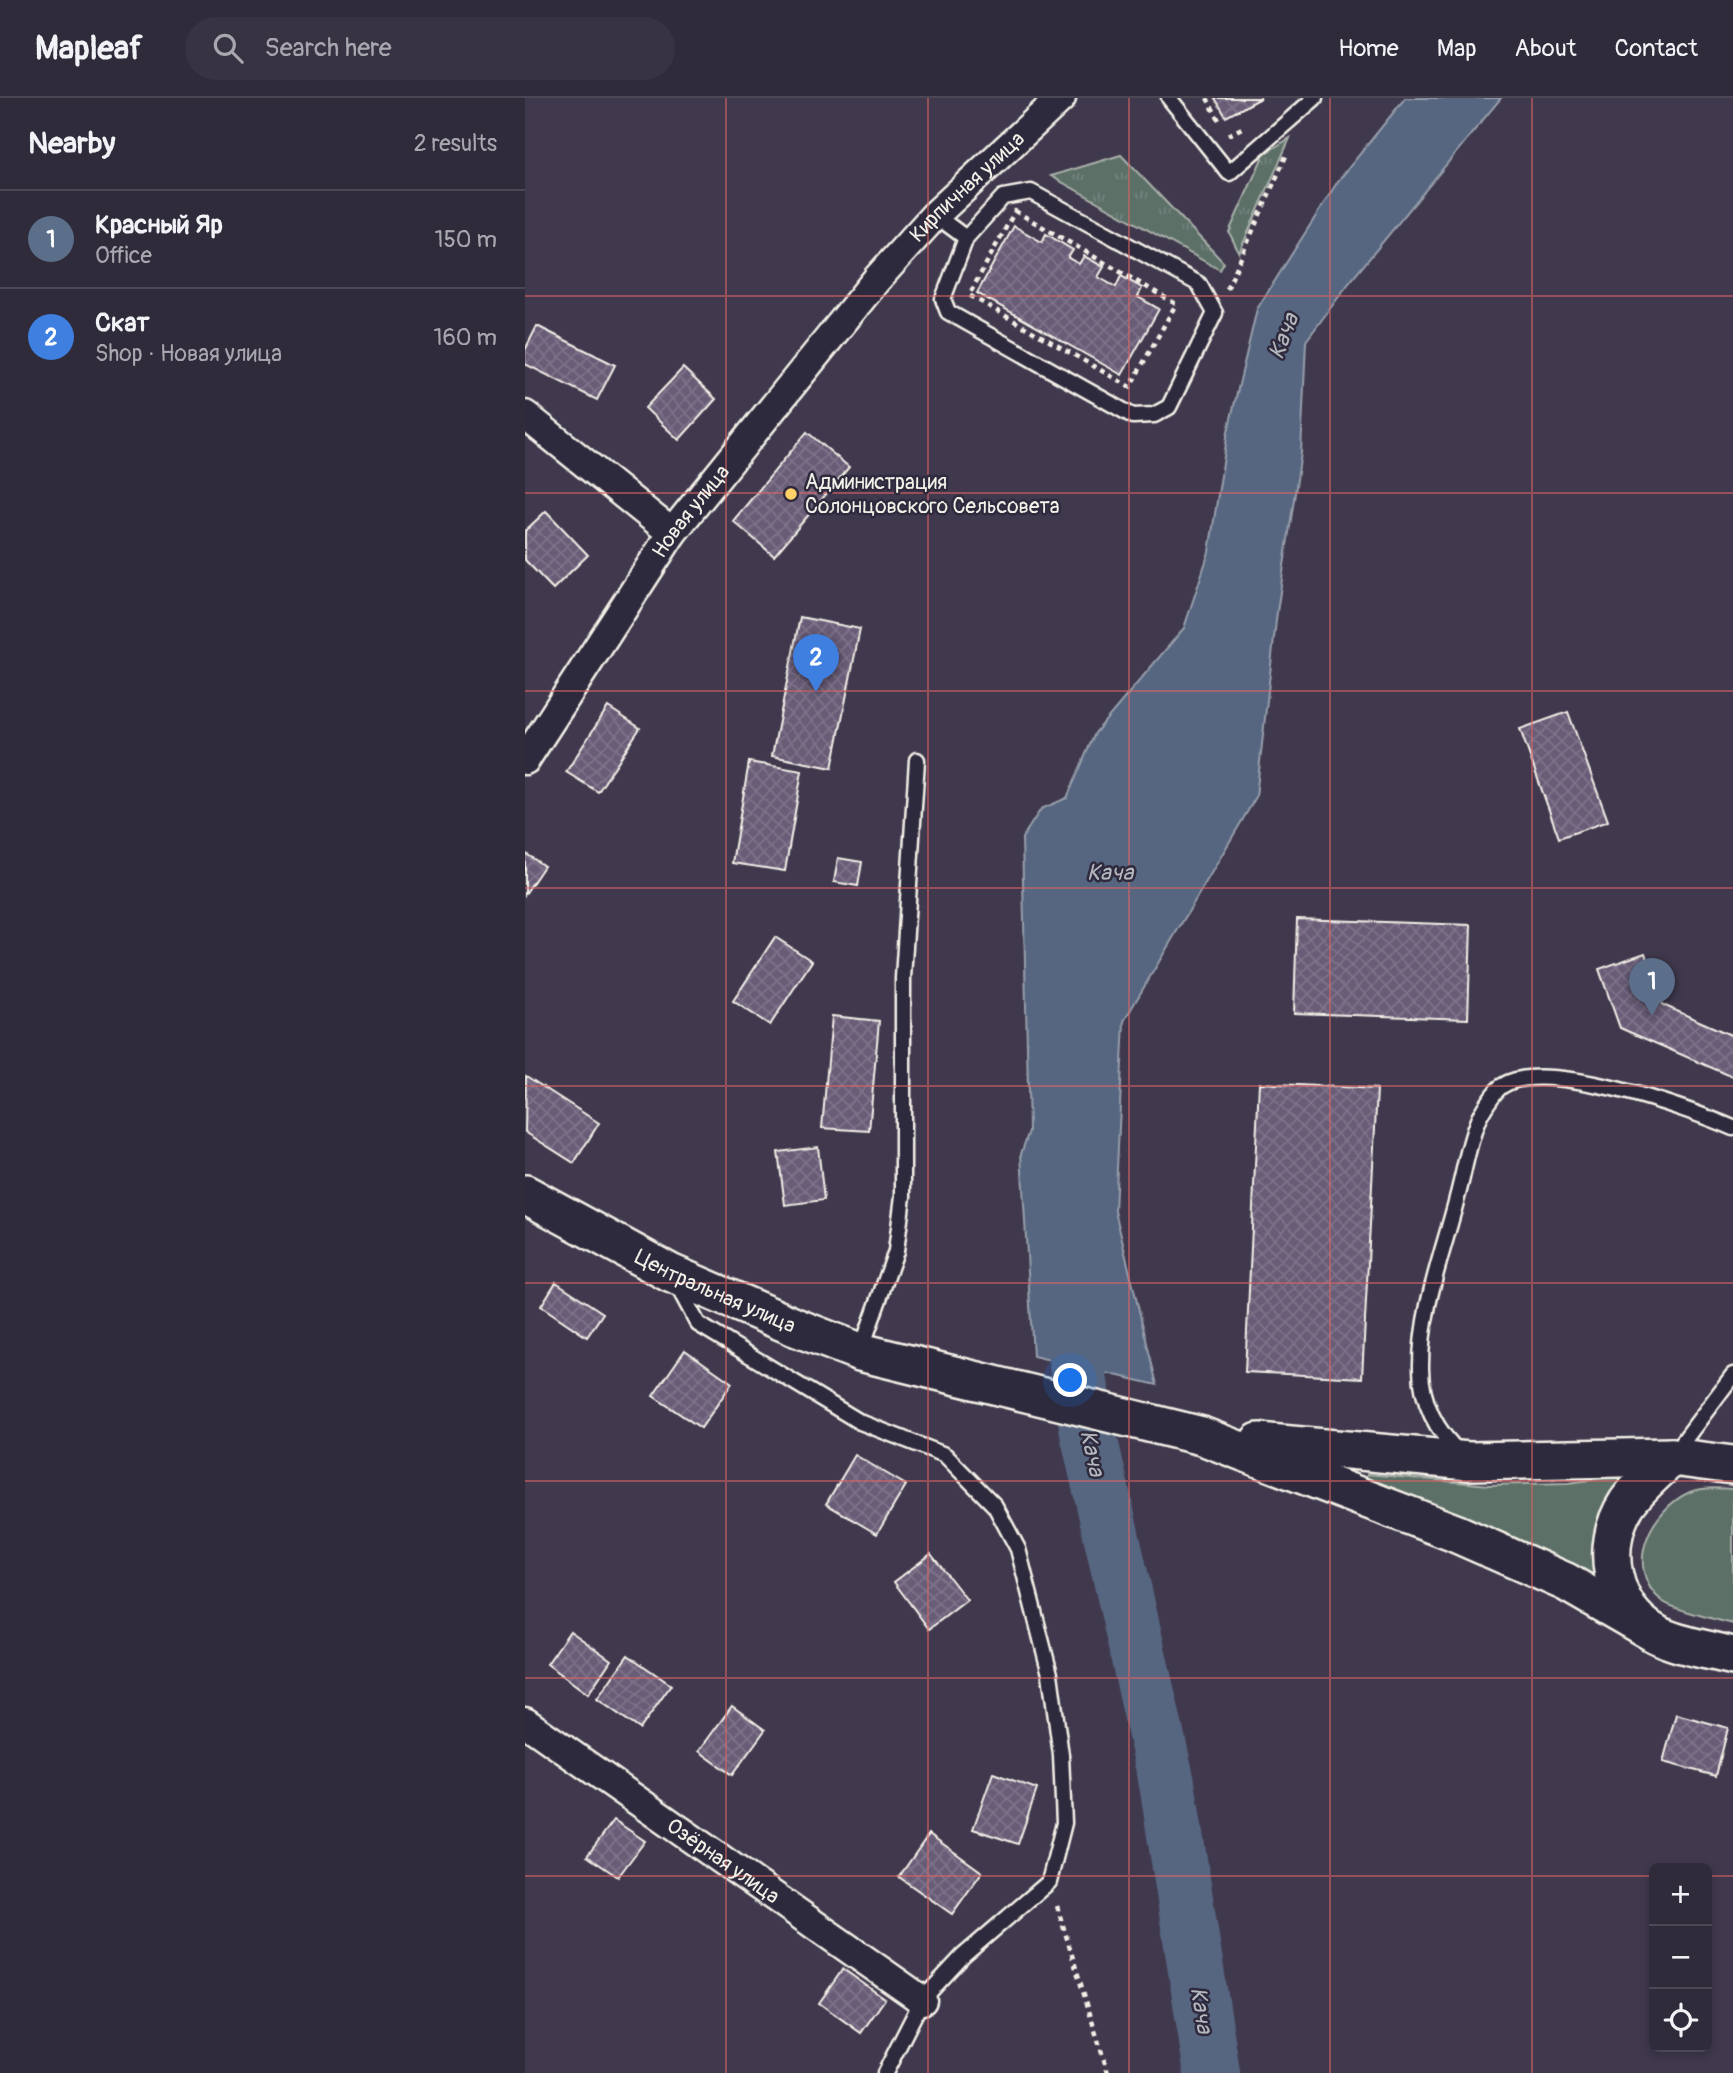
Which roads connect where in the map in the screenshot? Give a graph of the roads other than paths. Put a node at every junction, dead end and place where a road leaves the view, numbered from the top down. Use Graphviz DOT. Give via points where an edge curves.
graph roads {
  1 [pos="1061,98"];
  2 [pos="1169,98"];
  3 [pos="1315,98"];
  4 [pos="935,215"];
  5 [pos="966,238"];
  6 [pos="877,279"];
  7 [pos="530,428"];
  8 [pos="672,534"];
  9 [pos="525,760"];
  10 [pos="917,760"];
  11 [pos="1733,1128"];
  12 [pos="530,1202"];
  13 [pos="670,1273"];
  14 [pos="860,1352"];
  15 [pos="1733,1375"];
  16 [pos="1202,1436"];
  17 [pos="1672,1457"];
  18 [pos="1469,1461"];
  19 [pos="1733,1465"];
  20 [pos="1656,1634"];
  21 [pos="1733,1656"];
  22 [pos="525,1722"];
  23 [pos="922,2000"];
  24 [pos="885,2073"];
  1 -- 4 [label="street, Кирпичная улица"];
  2 -- 3 [label="lane" via="1229,173"];
  4 -- 5 [label="lane"];
  4 -- 6 [label="street, Кирпичная улица"];
  5 -- 5 [label="lane" via="943,299 948,312 1133,416 1154,415 1169,407 1215,313 1199,284 1031,192 1003,197"];
  6 -- 8 [label="street, Новая улица"];
  7 -- 8 [label="street"];
  8 -- 9 [label="street, Новая улица"];
  10 -- 14 [label="lane" via="904,978 903,1196 896,1251"];
  11 -- 18 [label="lane" via="1632,1091 1528,1076 1501,1086 1478,1119 1424,1327 1421,1371 1427,1405 1443,1437"];
  12 -- 13 [label="street, Центральная улица"];
  13 -- 14 [label="street, Центральная улица"];
  13 -- 23 [label="lane" via="698,1324 860,1422 945,1455 995,1506 1019,1549 1050,1674 1064,1823 1049,1882 963,1956"];
  14 -- 16 [label="street, Центральная улица"];
  15 -- 17 [label="lane"];
  16 -- 18 [label="street"];
  16 -- 20 [label="street" via="1455,1533 1566,1582"];
  17 -- 18 [label="street"];
  17 -- 19 [label="street"];
  17 -- 20 [label="street" via="1627,1504 1613,1536 1611,1571 1625,1605"];
  20 -- 21 [label="street"];
  22 -- 23 [label="street, Озёрная улица"];
  23 -- 24 [label="lane"];
}
